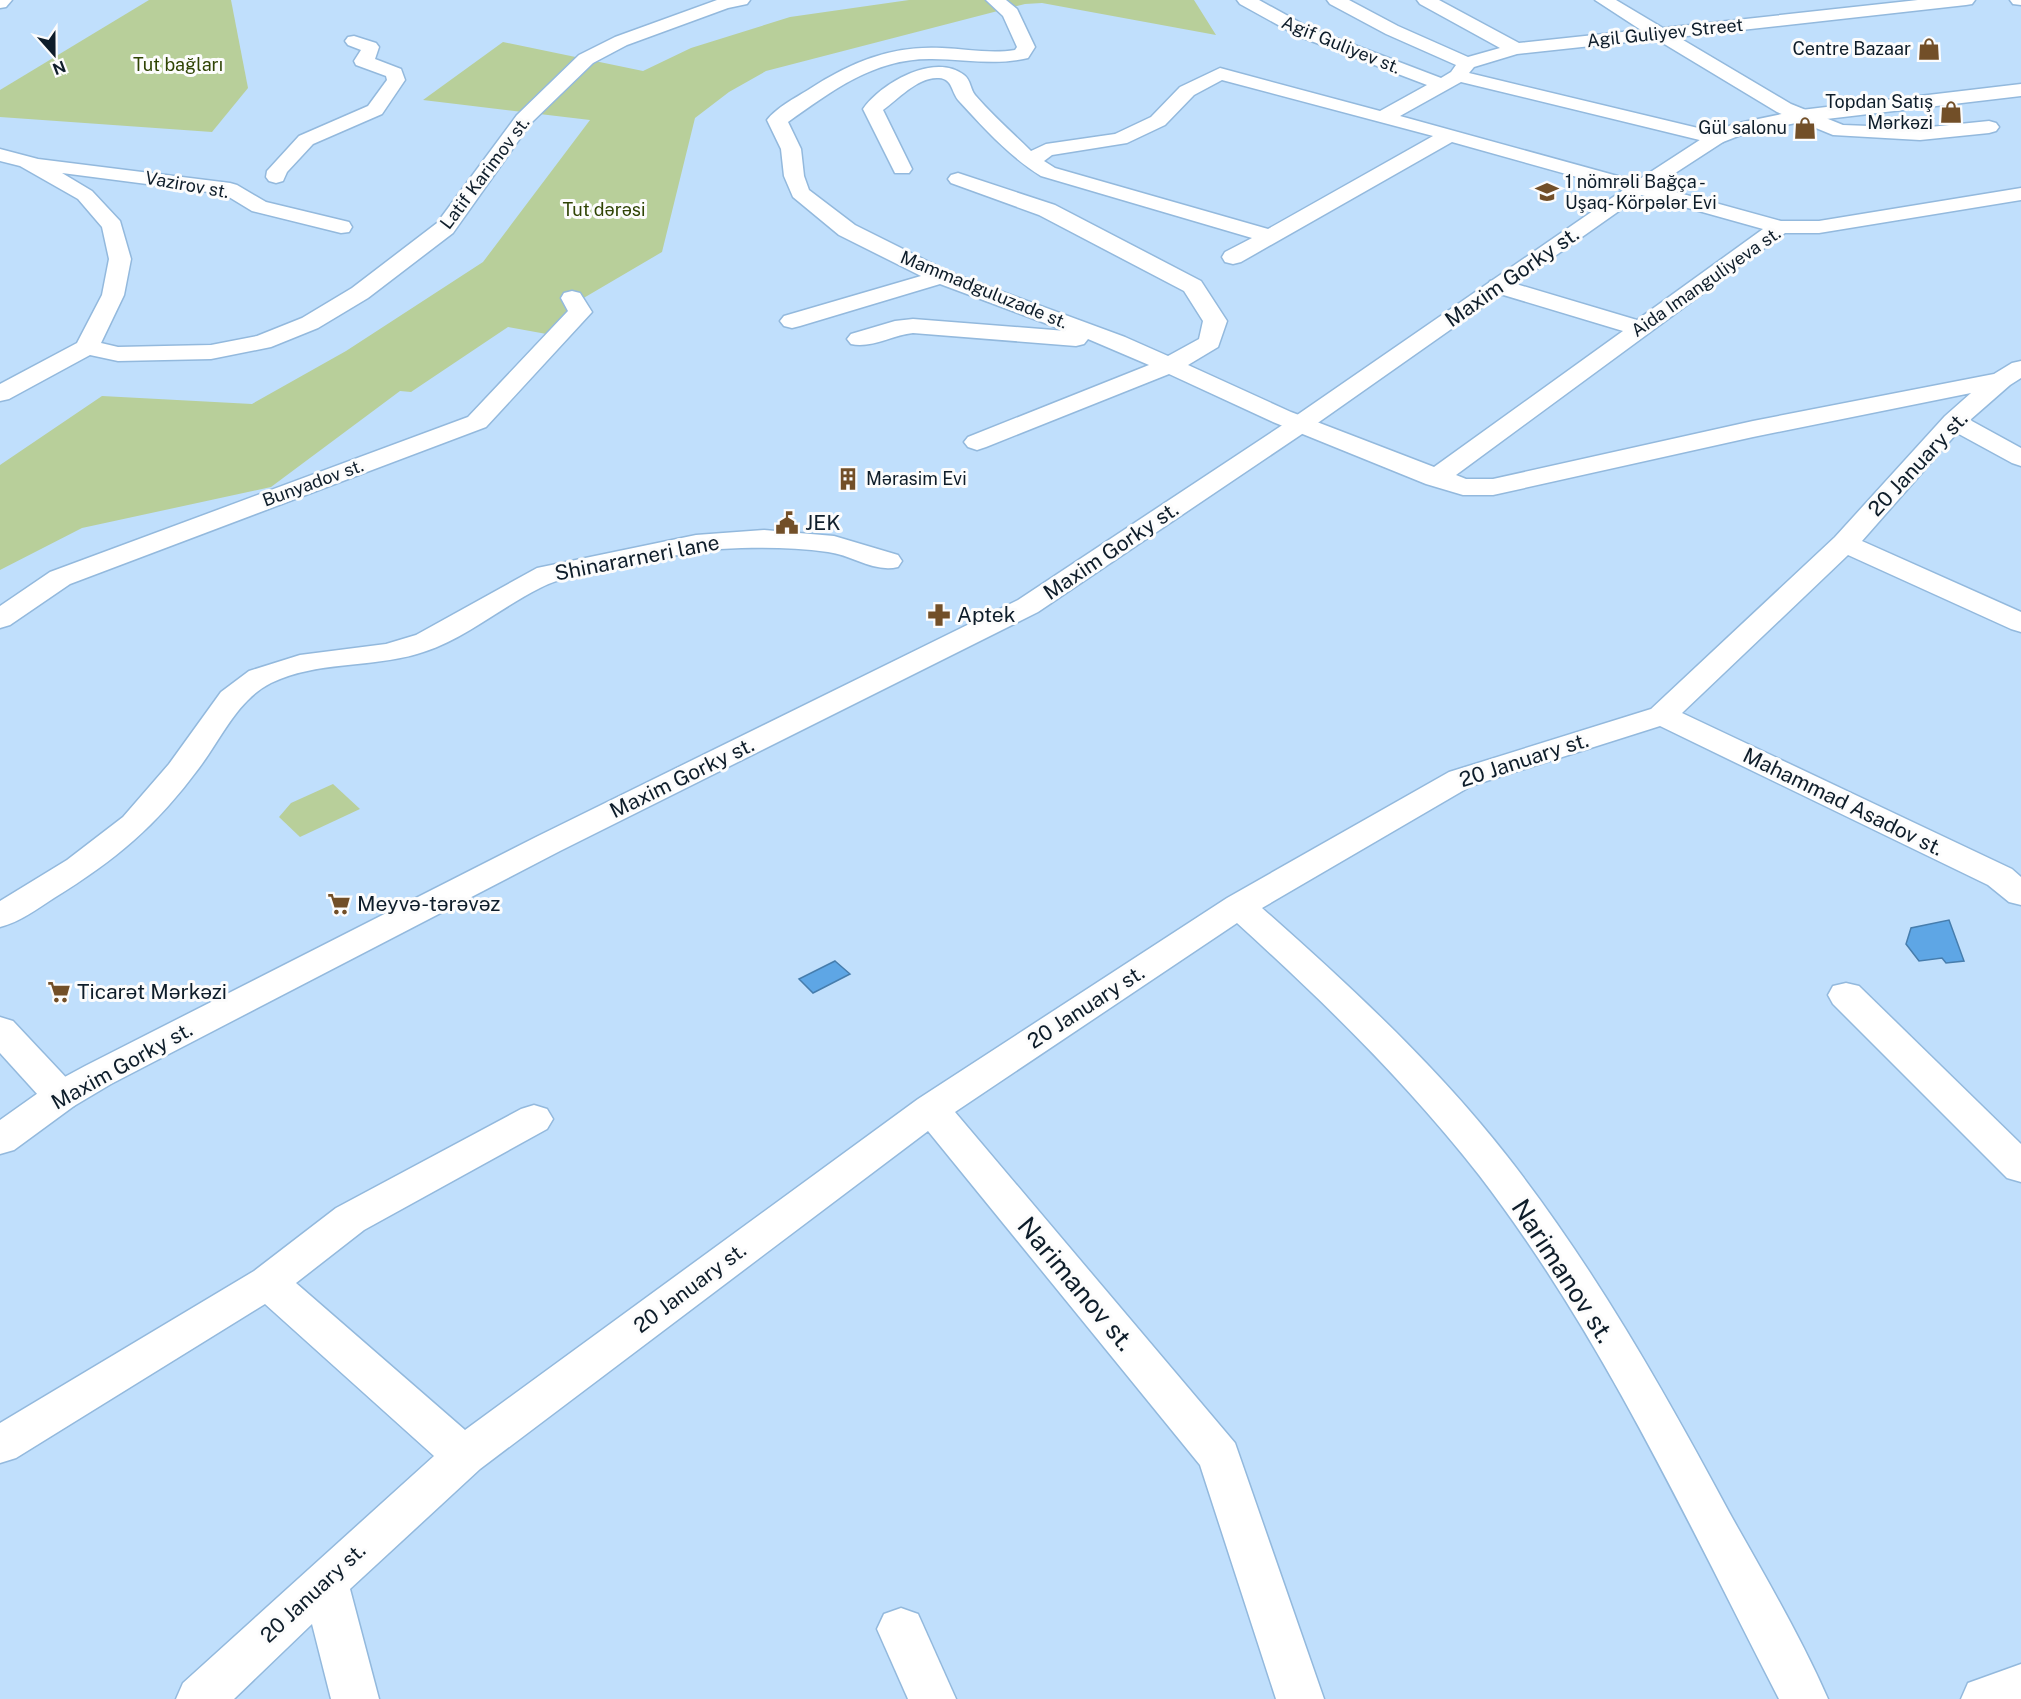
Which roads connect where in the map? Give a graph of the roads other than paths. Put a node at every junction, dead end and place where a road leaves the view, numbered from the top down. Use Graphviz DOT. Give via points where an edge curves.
graph roads {
  1 [pos="3,0"];
  2 [pos="741,0"];
  3 [pos="1246,0"];
  4 [pos="1336,0"];
  5 [pos="1426,0"];
  6 [pos="1604,0"];
  7 [pos="1796,0"];
  8 [pos="1966,0"];
  9 [pos="0,3"];
  10 [pos="1003,6"];
  11 [pos="1821,15"];
  12 [pos="1663,34"];
  13 [pos="354,41"];
  14 [pos="1516,49"];
  15 [pos="1462,69"];
  16 [pos="1440,84"];
  17 [pos="2021,90"];
  18 [pos="1801,116"];
  19 [pos="1383,117"];
  20 [pos="1989,127"];
  21 [pos="1450,135"];
  22 [pos="1716,138"];
  23 [pos="0,155"];
  24 [pos="27,161"];
  25 [pos="1030,161"];
  26 [pos="902,169"];
  27 [pos="276,177"];
  28 [pos="958,179"];
  29 [pos="1638,188"];
  30 [pos="2021,195"];
  31 [pos="1780,226"];
  32 [pos="341,227"];
  33 [pos="1270,236"];
  34 [pos="1233,257"];
  35 [pos="941,277"];
  36 [pos="1498,286"];
  37 [pos="572,298"];
  38 [pos="792,321"];
  39 [pos="1639,328"];
  40 [pos="859,339"];
  41 [pos="1117,342"];
  42 [pos="87,347"];
  43 [pos="1171,365"];
  44 [pos="2011,374"];
  45 [pos="0,394"];
  46 [pos="1954,422"];
  47 [pos="1300,424"];
  48 [pos="977,442"];
  49 [pos="2021,458"];
  50 [pos="1435,478"];
  51 [pos="1845,543"];
  52 [pos="888,561"];
  53 [pos="0,618"];
  54 [pos="2021,623"];
  55 [pos="1662,715"];
  56 [pos="2021,894"];
  57 [pos="1239,906"];
  58 [pos="0,916"];
  59 [pos="1846,995"];
  60 [pos="0,1030"];
  61 [pos="61,1096"];
  62 [pos="931,1109"];
  63 [pos="534,1119"];
  64 [pos="0,1140"];
  65 [pos="2021,1168"];
  66 [pos="268,1282"];
  67 [pos="0,1445"];
  68 [pos="464,1456"];
  69 [pos="325,1582"];
  70 [pos="901,1629"];
  71 [pos="2021,1686"];
  72 [pos="200,1699"];
  73 [pos="355,1699"];
  74 [pos="932,1699"];
  75 [pos="1300,1699"];
  76 [pos="1804,1699"];
  77 [pos="1985,1699"];
  1 -- 9 [label="street"];
  2 -- 42 [label="street, Latif Karimov st." via="621,41 586,59 524,119 446,228 360,293 310,323 263,342 211,352 117,354"];
  3 -- 16 [label="street, Agif Guliyev st." via="1304,32"];
  4 -- 15 [label="street"];
  5 -- 14 [label="street"];
  6 -- 12 [label="street"];
  7 -- 11 [label="street"];
  8 -- 11 [label="street, Agil Guliyev Street"];
  10 -- 35 [label="street, Mammadguluzade st." via="1026,46 1022,54 1006,57 926,52 885,58 851,70 777,120 791,149 800,193 847,230"];
  11 -- 12 [label="street, Agil Guliyev Street"];
  12 -- 14 [label="street, Agil Guliyev Street"];
  12 -- 18 [label="street"];
  13 -- 27 [label="street" via="370,47 363,61 394,73 396,80 375,110 306,140 277,171"];
  14 -- 15 [label="street, Agil Guliyev Street"];
  15 -- 16 [label="street, Agil Guliyev Street"];
  15 -- 22 [label="street"];
  16 -- 19 [label="street, Agil Guliyev Street"];
  17 -- 18 [label="street, Maxim Gorky st."];
  18 -- 20 [label="street" via="1840,131 1920,134"];
  18 -- 22 [label="street, Maxim Gorky st." via="1741,128"];
  19 -- 21 [label="street"];
  19 -- 25 [label="street" via="1220,74 1187,91 1158,121 1120,139 1046,150"];
  21 -- 29 [label="street"];
  21 -- 33 [label="street"];
  22 -- 29 [label="street, Maxim Gorky st."];
  23 -- 24 [label="street"];
  24 -- 32 [label="street, Vazirov st." via="230,189 259,207"];
  24 -- 42 [label="street" via="85,195 112,226 120,259 113,295"];
  25 -- 26 [label="street" via="964,95 959,80 933,73 917,76 873,109"];
  25 -- 33 [label="street" via="1070,180"];
  28 -- 43 [label="street" via="1047,210 1193,286 1215,321 1210,342"];
  29 -- 31 [label="street"];
  29 -- 36 [label="street, Maxim Gorky st."];
  30 -- 31 [label="street, Aida Imanguliyeva st." via="1819,227"];
  31 -- 39 [label="street, Aida Imanguliyeva st."];
  33 -- 34 [label="street"];
  35 -- 38 [label="street"];
  35 -- 41 [label="street, Mammadguluzade st."];
  36 -- 39 [label="street"];
  36 -- 47 [label="street, Maxim Gorky st."];
  37 -- 53 [label="street, Bunyadov st." via="580,312 477,422 60,578"];
  39 -- 50 [label="street, Aida Imanguliyeva st."];
  40 -- 41 [label="street" via="895,328 921,326"];
  41 -- 43 [label="street, Mammadguluzade st."];
  42 -- 45 [label="street"];
  43 -- 47 [label="street, Mammadguluzade st."];
  43 -- 48 [label="street"];
  44 -- 46 [label="street, 20 January st."];
  44 -- 50 [label="street, 20 January st." via="1493,487 1463,488"];
  46 -- 49 [label="street"];
  46 -- 51 [label="street, 20 January st."];
  47 -- 50 [label="street, 20 January st."];
  47 -- 61 [label="street, Maxim Gorky st." via="1028,606 559,839"];
  51 -- 54 [label="street"];
  51 -- 55 [label="street, 20 January st."];
  52 -- 58 [label="street, Shinararneri lane" via="834,544 776,539 696,543 547,574 459,626 408,648 315,661 265,675 225,705 210,731 150,808 115,842"];
  55 -- 56 [label="street, Mahammad Asadov st." via="2000,877"];
  55 -- 57 [label="street, 20 January st." via="1460,779"];
  57 -- 62 [label="street, 20 January st."];
  57 -- 76 [label="street, Narimanov st." via="1319,978 1438,1099 1545,1238 1596,1316 1656,1422"];
  59 -- 65 [label="street"];
  60 -- 61 [label="street"];
  61 -- 64 [label="street, Maxim Gorky st."];
  62 -- 68 [label="street, 20 January st."];
  62 -- 75 [label="street, Narimanov st." via="1219,1456"];
  63 -- 66 [label="street" via="351,1219"];
  66 -- 67 [label="street"];
  66 -- 68 [label="street"];
  68 -- 69 [label="street, 20 January st."];
  69 -- 72 [label="street, 20 January st."];
  69 -- 73 [label="street"];
  70 -- 74 [label="street"];
  71 -- 77 [label="street"];
}
